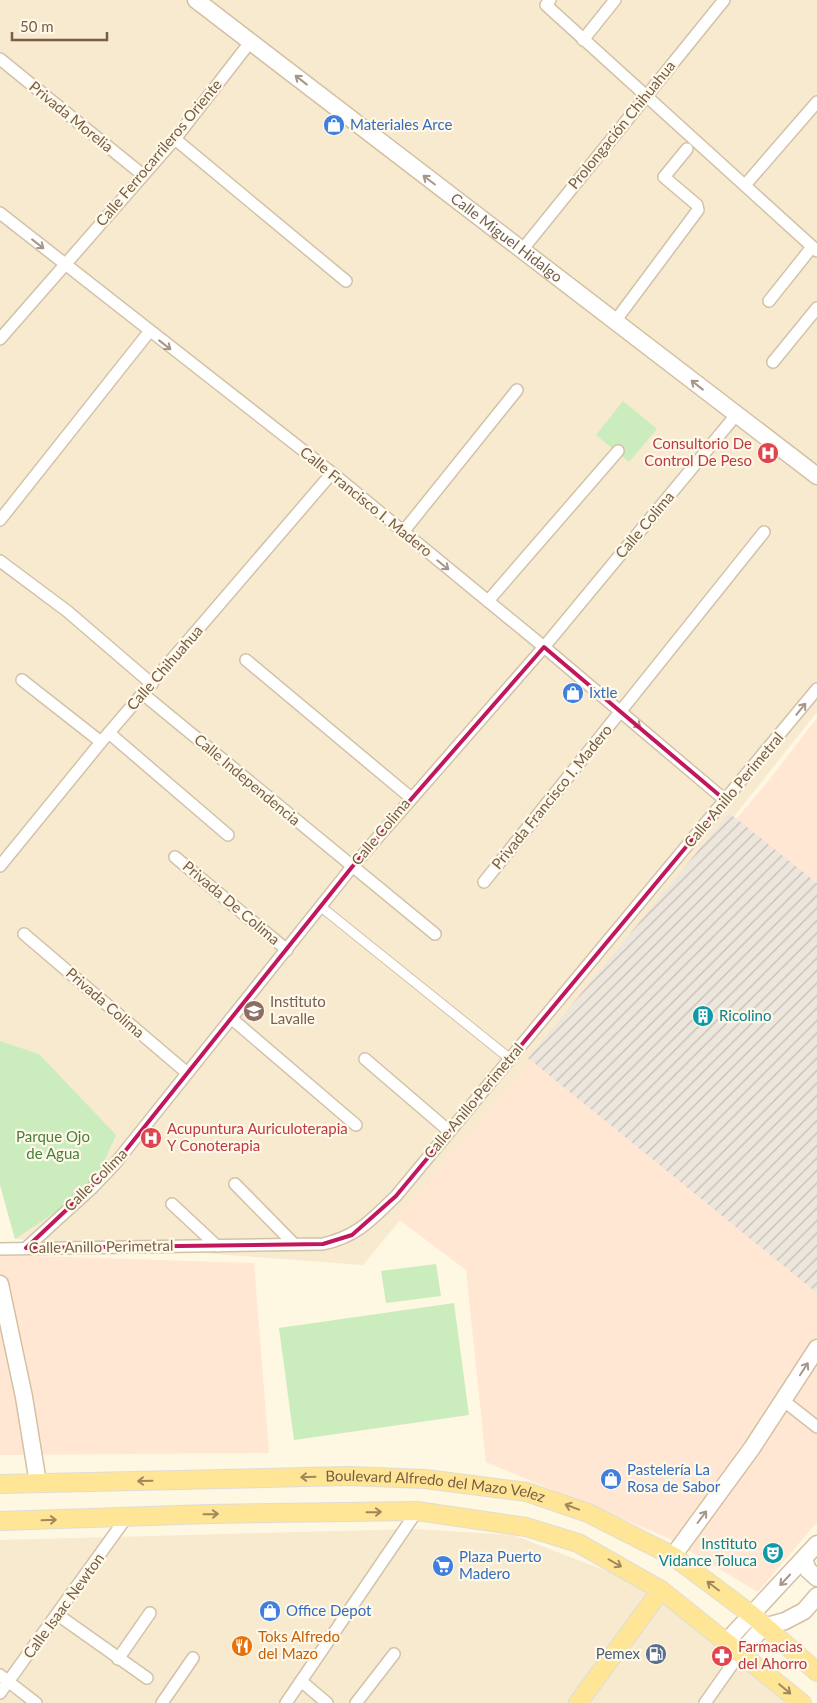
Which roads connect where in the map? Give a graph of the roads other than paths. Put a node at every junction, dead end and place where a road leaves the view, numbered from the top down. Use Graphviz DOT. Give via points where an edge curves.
graph roads {
  1 [pos="196,0"];
  2 [pos="615,0"];
  3 [pos="724,0"];
  4 [pos="548,3"];
  5 [pos="583,40"];
  6 [pos="252,41"];
  7 [pos="0,59"];
  8 [pos="645,96"];
  9 [pos="817,102"];
  10 [pos="175,139"];
  11 [pos="687,149"];
  12 [pos="144,175"];
  13 [pos="746,184"];
  14 [pos="0,213"];
  15 [pos="815,249"];
  16 [pos="522,250"];
  17 [pos="64,264"];
  18 [pos="346,281"];
  19 [pos="768,301"];
  20 [pos="817,308"];
  21 [pos="616,320"];
  22 [pos="150,332"];
  23 [pos="0,338"];
  24 [pos="773,362"];
  25 [pos="517,390"];
  26 [pos="736,415"];
  27 [pos="618,451"];
  28 [pos="332,473"];
  29 [pos="817,476"];
  30 [pos="0,520"];
  31 [pos="403,532"];
  32 [pos="764,532"];
  33 [pos="0,561"];
  34 [pos="488,601"];
  35 [pos="544,647"];
  36 [pos="246,660"];
  37 [pos="22,680"];
  38 [pos="152,684"];
  39 [pos="817,689"];
  40 [pos="143,694"];
  41 [pos="620,711"];
  42 [pos="105,737"];
  43 [pos="410,797"];
  44 [pos="725,800"];
  45 [pos="228,835"];
  46 [pos="175,857"];
  47 [pos="0,866"];
  48 [pos="352,867"];
  49 [pos="484,882"];
  50 [pos="320,906"];
  51 [pos="24,934"];
  52 [pos="435,934"];
  53 [pos="287,950"];
  54 [pos="231,1018"];
  55 [pos="509,1058"];
  56 [pos="365,1060"];
  57 [pos="186,1072"];
  58 [pos="356,1125"];
  59 [pos="449,1131"];
  60 [pos="235,1184"];
  61 [pos="172,1204"];
  62 [pos="294,1244"];
  63 [pos="217,1246"];
  64 [pos="26,1248"];
  65 [pos="0,1249"];
  66 [pos="0,1284"];
  67 [pos="817,1348"];
  68 [pos="784,1401"];
  69 [pos="817,1427"];
  70 [pos="38,1483"];
  71 [pos="0,1484"];
  72 [pos="417,1511"];
  73 [pos="126,1518"];
  74 [pos="0,1521"];
  75 [pos="817,1544"];
  76 [pos="673,1556"];
  77 [pos="804,1559"];
  78 [pos="817,1578"];
  79 [pos="660,1590"];
  80 [pos="817,1596"];
  81 [pos="150,1613"];
  82 [pos="58,1616"];
  83 [pos="757,1621"];
  84 [pos="727,1641"];
  85 [pos="742,1652"];
  86 [pos="394,1654"];
  87 [pos="118,1658"];
  88 [pos="193,1658"];
  89 [pos="817,1672"];
  90 [pos="4,1678"];
  91 [pos="147,1678"];
  92 [pos="301,1681"];
  93 [pos="0,1693"];
  94 [pos="36,1703"];
  95 [pos="162,1703"];
  96 [pos="286,1703"];
  97 [pos="327,1703"];
  98 [pos="356,1703"];
  99 [pos="578,1703"];
  100 [pos="704,1703"];
  101 [pos="802,1703"];
  1 -- 6 [label="main road, Calle Miguel Hidalgo"];
  2 -- 5 [label="street"];
  3 -- 8 [label="street, Prolongación Chihuahua"];
  4 -- 5 [label="street"];
  5 -- 8 [label="street"];
  6 -- 10 [label="street, Calle Ferrocarrileros Oriente"];
  16 -- 6 [label="main road, Calle Miguel Hidalgo, one-way"];
  7 -- 12 [label="street, Privada Morelia"];
  8 -- 13 [label="street"];
  8 -- 16 [label="street, Prolongación Chihuahua"];
  9 -- 13 [label="street"];
  10 -- 12 [label="street, Calle Ferrocarrileros Oriente"];
  10 -- 18 [label="street"];
  11 -- 21 [label="street" via="664,177 697,205 698,210"];
  12 -- 17 [label="street, Calle Ferrocarrileros Oriente"];
  13 -- 15 [label="street"];
  14 -- 17 [label="street, Calle Francisco I. Madero, one-way"];
  15 -- 19 [label="street"];
  16 -- 21 [label="main road, Calle Miguel Hidalgo"];
  17 -- 22 [label="street, Calle Francisco I. Madero"];
  17 -- 23 [label="street, Calle Ferrocarrileros Oriente"];
  20 -- 24 [label="street"];
  26 -- 21 [label="main road, Calle Miguel Hidalgo, one-way"];
  22 -- 28 [label="street, Calle Francisco I. Madero, one-way"];
  22 -- 30 [label="street"];
  25 -- 31 [label="street"];
  26 -- 29 [label="main road, Calle Miguel Hidalgo"];
  26 -- 35 [label="street, Calle Colima"];
  27 -- 34 [label="street"];
  28 -- 31 [label="street, Calle Francisco I. Madero"];
  28 -- 38 [label="street, Calle Chihuahua"];
  31 -- 34 [label="street, Calle Francisco I. Madero, one-way"];
  32 -- 41 [label="street, Privada Francisco I. Madero"];
  33 -- 38 [label="street" via="67,611"];
  34 -- 35 [label="street, Calle Francisco I. Madero"];
  35 -- 41 [label="street, Calle Francisco I. Madero"];
  35 -- 43 [label="street, Calle Colima"];
  36 -- 43 [label="street"];
  37 -- 42 [label="street"];
  38 -- 40 [label="street, Calle Chihuahua"];
  44 -- 39 [label="street, Calle Anillo Perimetral, one-way"];
  40 -- 42 [label="street, Calle Chihuahua"];
  40 -- 48 [label="street, Calle Independencia"];
  41 -- 44 [label="street, Calle Francisco I. Madero, one-way"];
  41 -- 49 [label="street, Privada Francisco I. Madero"];
  42 -- 45 [label="street"];
  42 -- 47 [label="street, Calle Chihuahua"];
  43 -- 48 [label="street, Calle Colima"];
  44 -- 55 [label="street, Calle Anillo Perimetral"];
  46 -- 53 [label="street, Privada De Colima"];
  48 -- 50 [label="street, Calle Colima"];
  48 -- 52 [label="street, Calle Independencia"];
  50 -- 53 [label="street, Calle Colima"];
  50 -- 55 [label="street"];
  51 -- 57 [label="street, Privada Colima"];
  53 -- 54 [label="street, Calle Colima"];
  54 -- 57 [label="street, Calle Colima"];
  54 -- 58 [label="street"];
  55 -- 59 [label="street, Calle Anillo Perimetral"];
  56 -- 59 [label="street"];
  57 -- 64 [label="street, Calle Colima" via="114,1165"];
  59 -- 62 [label="street, Calle Anillo Perimetral" via="396,1196 368,1224 352,1235 323,1244"];
  60 -- 62 [label="street"];
  61 -- 63 [label="street"];
  62 -- 63 [label="street, Calle Anillo Perimetral"];
  63 -- 64 [label="street, Calle Anillo Perimetral"];
  64 -- 65 [label="street, Calle Anillo Perimetral"];
  66 -- 70 [label="main road"];
  68 -- 67 [label="main road, one-way"];
  68 -- 69 [label="street"];
  76 -- 68 [label="main road, one-way"];
  70 -- 71 [label="main road, Boulevard Alfredo del Mazo Velez"];
  76 -- 70 [label="main road, Boulevard Alfredo del Mazo Velez, one-way" via="588,1513 552,1499 502,1487 349,1476"];
  73 -- 72 [label="main road, Boulevard Alfredo del Mazo Velez, one-way"];
  72 -- 79 [label="main road, Boulevard Alfredo del Mazo Velez, one-way" via="561,1536 594,1551"];
  72 -- 92 [label="street"];
  74 -- 73 [label="main road, Boulevard Alfredo del Mazo Velez, one-way"];
  73 -- 82 [label="street, Calle Isaac Newton"];
  75 -- 77 [label="main road"];
  83 -- 76 [label="main road, Boulevard Alfredo del Mazo Velez, one-way"];
  77 -- 78 [label="main road" via="808,1570"];
  77 -- 83 [label="main road, one-way"];
  79 -- 84 [label="main road, Boulevard Alfredo del Mazo Velez"];
  79 -- 99 [label="main road"];
  80 -- 83 [label="main road" via="804,1611 785,1621"];
  81 -- 87 [label="street"];
  82 -- 87 [label="street"];
  82 -- 90 [label="street, Calle Isaac Newton"];
  83 -- 84 [label="main road"];
  83 -- 85 [label="main road"];
  83 -- 89 [label="main road, Boulevard Alfredo del Mazo Velez"];
  84 -- 85 [label="main road, Boulevard Alfredo del Mazo Velez"];
  85 -- 100 [label="street"];
  85 -- 101 [label="main road, Boulevard Alfredo del Mazo Velez, one-way"];
  86 -- 98 [label="street"];
  87 -- 91 [label="street"];
  88 -- 95 [label="street"];
  90 -- 93 [label="street, Calle Isaac Newton"];
  90 -- 94 [label="street"];
  92 -- 96 [label="street"];
  92 -- 97 [label="street"];
}
